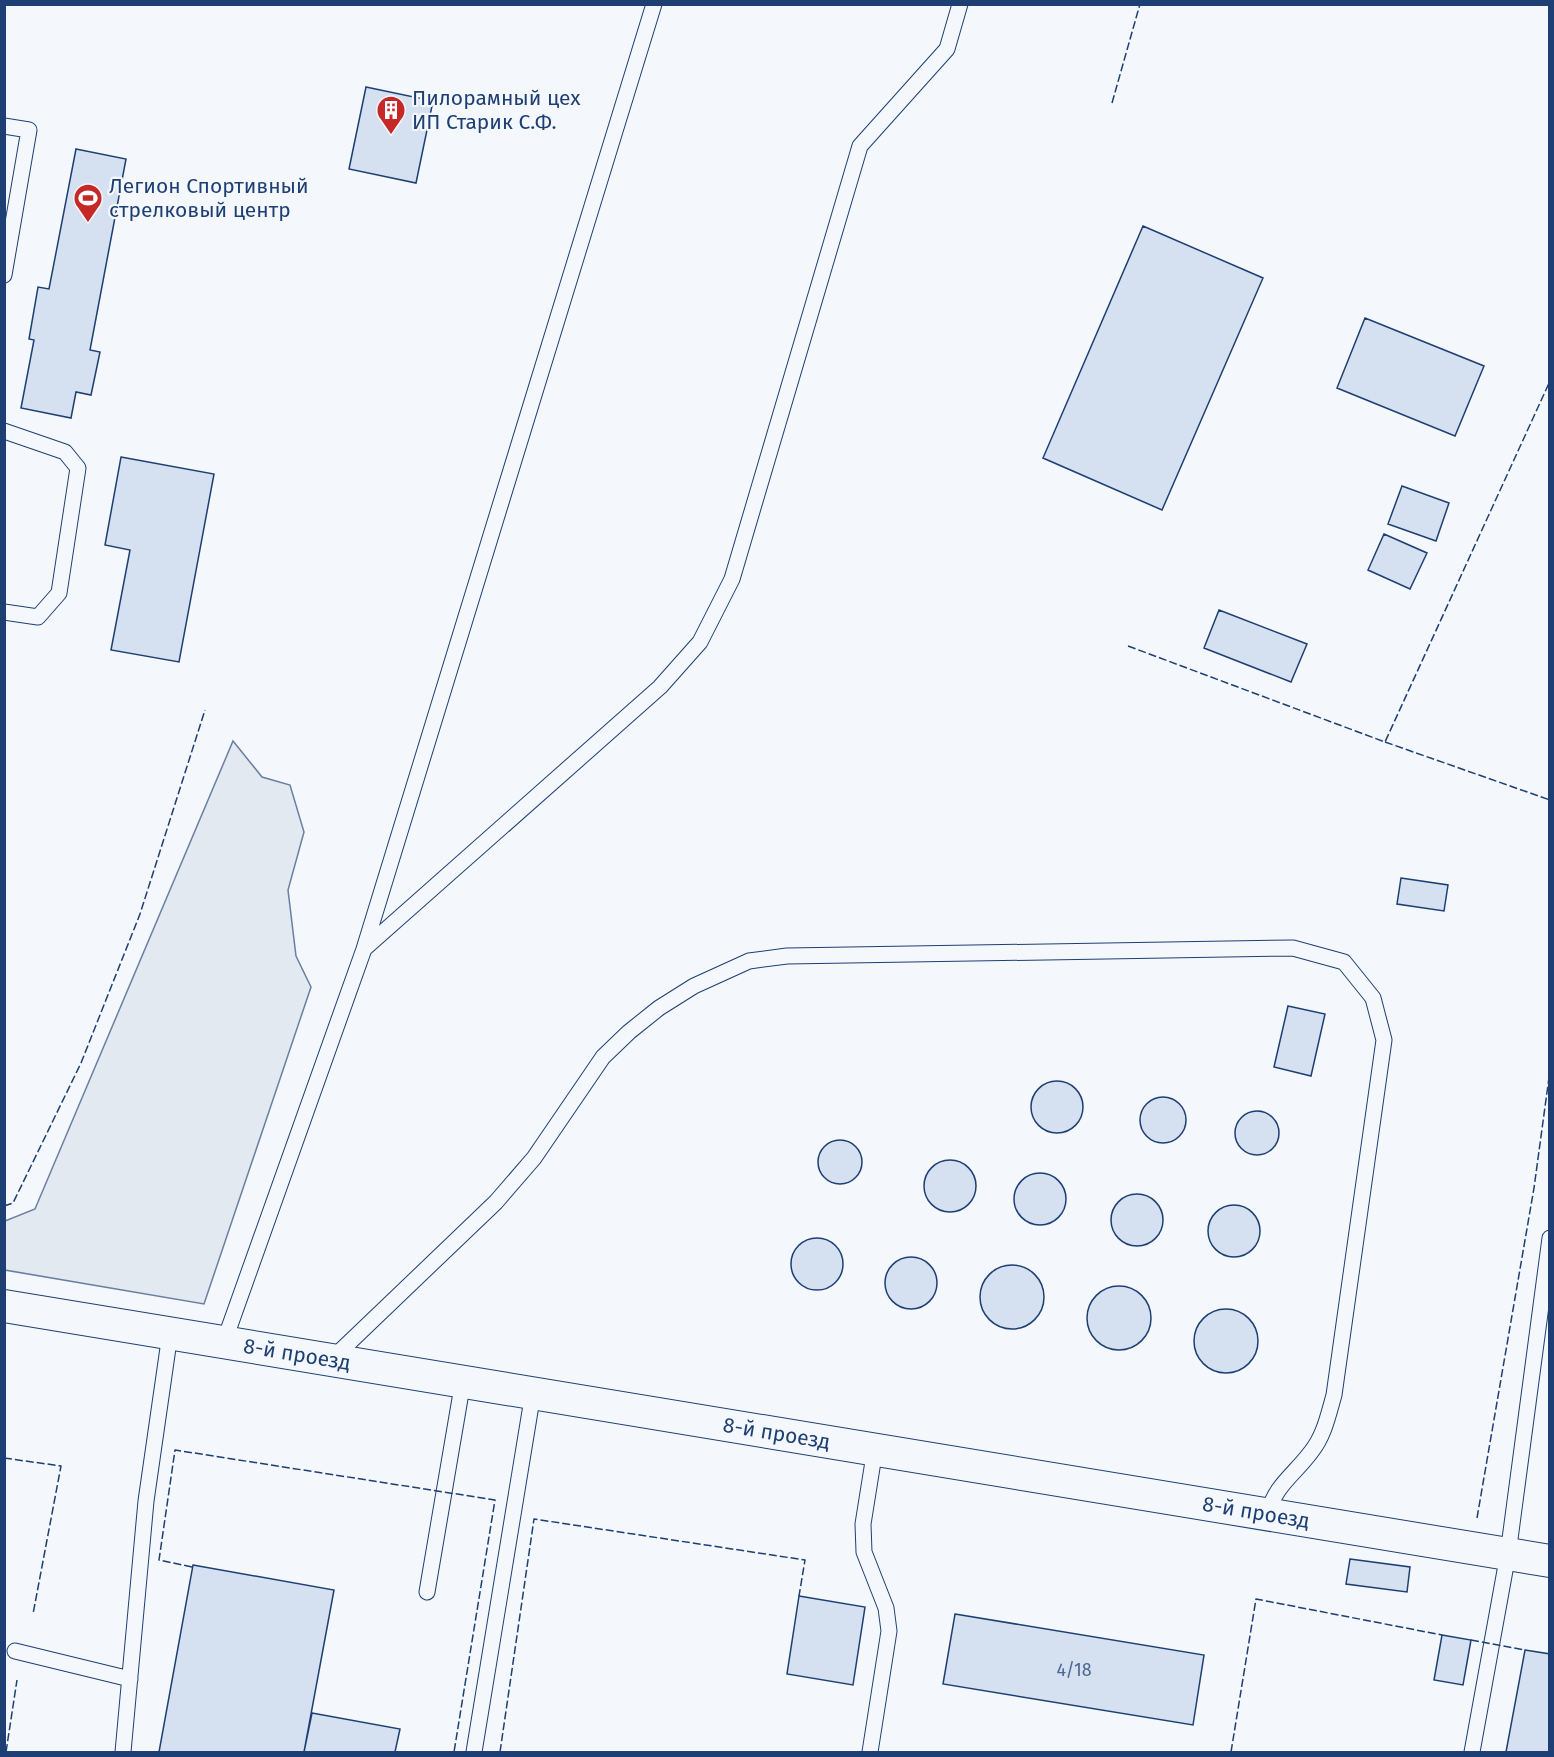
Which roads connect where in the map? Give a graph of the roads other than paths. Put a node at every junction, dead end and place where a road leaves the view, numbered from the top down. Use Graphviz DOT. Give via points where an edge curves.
graph roads {
  1 [pos="654,4"];
  2 [pos="960,4"];
  3 [pos="4,126"];
  4 [pos="4,275"];
  5 [pos="4,432"];
  6 [pos="4,612"];
  7 [pos="364,949"];
  8 [pos="1550,1238"];
  9 [pos="4,1306"];
  10 [pos="170,1334"];
  11 [pos="224,1342"];
  12 [pos="331,1360"];
  13 [pos="463,1381"];
  14 [pos="533,1393"];
  15 [pos="875,1449"];
  16 [pos="1268,1514"];
  17 [pos="1508,1554"];
  18 [pos="1550,1561"];
  19 [pos="428,1592"];
  20 [pos="15,1651"];
  21 [pos="130,1679"];
  22 [pos="123,1752"];
  23 [pos="474,1752"];
  24 [pos="870,1752"];
  25 [pos="1472,1752"];
  1 -- 7 [label="lane"];
  2 -- 7 [label="lane" via="947,49 860,146 732,579 700,642 660,687"];
  3 -- 4 [label="lane" via="29,130"];
  5 -- 6 [label="lane" via="65,452 78,468 58,593 38,617"];
  7 -- 11 [label="lane"];
  8 -- 17 [label="lane"];
  9 -- 10 [label="street, 8-й проезд"];
  10 -- 11 [label="street, 8-й проезд"];
  10 -- 21 [label="lane" via="146,1501"];
  11 -- 12 [label="street, 8-й проезд"];
  12 -- 13 [label="street, 8-й проезд"];
  12 -- 16 [label="lane" via="496,1202 534,1158 603,1057 629,1032 694,986 749,961 788,956 1293,948 1344,962 1373,998 1384,1040 1334,1395 1320,1439 1276,1492"];
  13 -- 14 [label="street, 8-й проезд"];
  13 -- 19 [label="lane"];
  14 -- 15 [label="street, 8-й проезд"];
  14 -- 23 [label="lane"];
  15 -- 16 [label="street, 8-й проезд"];
  15 -- 24 [label="lane" via="863,1524 864,1552 886,1608 889,1631"];
  16 -- 17 [label="street, 8-й проезд"];
  17 -- 18 [label="street, 8-й проезд"];
  17 -- 25 [label="lane"];
  20 -- 21 [label="lane"];
  21 -- 22 [label="lane"];
}
